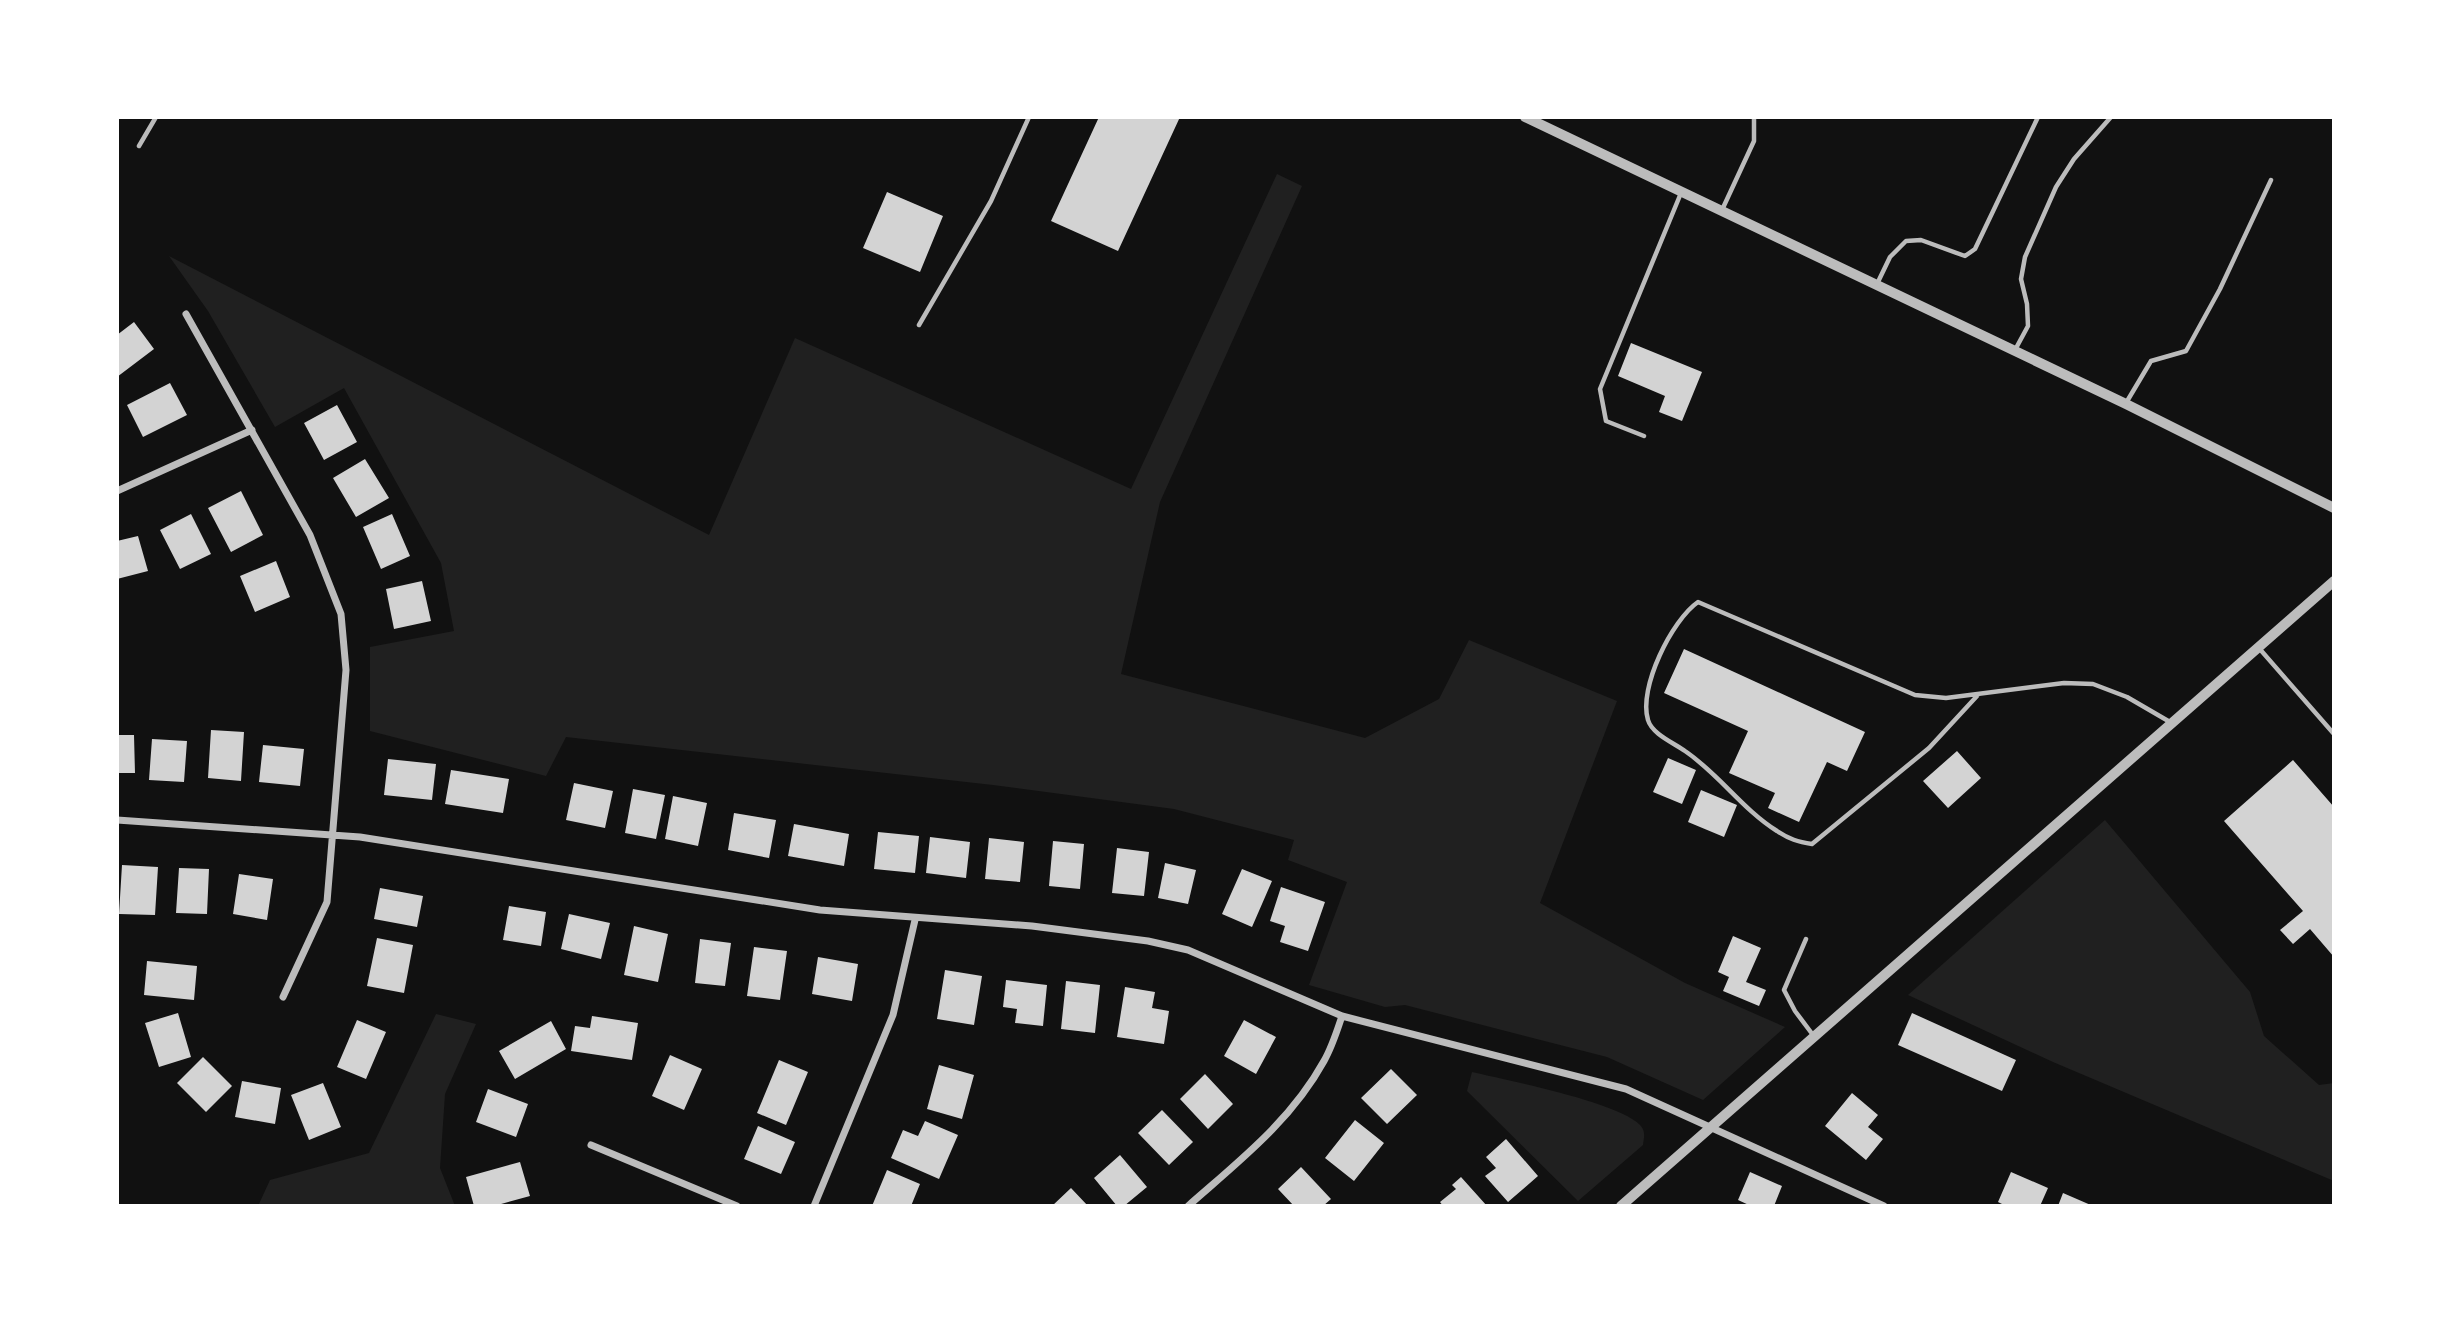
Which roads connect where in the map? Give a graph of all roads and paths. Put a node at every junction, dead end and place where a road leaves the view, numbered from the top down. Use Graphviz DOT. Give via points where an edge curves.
graph roads {
  1 [pos="156,117"];
  2 [pos="1029,117"];
  3 [pos="1525,117"];
  4 [pos="1754,117"];
  5 [pos="2038,117"];
  6 [pos="2111,117"];
  7 [pos="139,146"];
  8 [pos="2271,180"];
  9 [pos="1682,192"];
  10 [pos="1722,211"];
  11 [pos="1877,285"];
  12 [pos="186,314"];
  13 [pos="919,326"];
  14 [pos="2014,351"];
  15 [pos="2126,404"];
  16 [pos="251,430"];
  17 [pos="1644,436"];
  18 [pos="117,491"];
  19 [pos="2334,508"];
  20 [pos="2334,581"];
  21 [pos="2258,647"];
  22 [pos="1977,696"];
  23 [pos="2171,723"];
  24 [pos="2334,734"];
  25 [pos="117,820"];
  26 [pos="334,835"];
  27 [pos="915,920"];
  28 [pos="1806,939"];
  29 [pos="282,997"];
  30 [pos="1342,1016"];
  31 [pos="1814,1036"];
  32 [pos="1709,1128"];
  33 [pos="591,1145"];
  34 [pos="737,1206"];
  35 [pos="814,1206"];
  36 [pos="1188,1206"];
  37 [pos="1620,1206"];
  38 [pos="1884,1206"];
  1 -- 7 [label="lane"];
  2 -- 13 [label="lane" via="991,201"];
  3 -- 9 [label="street"];
  4 -- 10 [label="lane" via="1754,141"];
  5 -- 11 [label="lane" via="1975,249 1965,256 1921,240 1906,241 1890,257"];
  6 -- 14 [label="lane" via="2056,187 2025,257 2021,279 2028,326"];
  8 -- 15 [label="lane" via="2186,351 2151,361"];
  9 -- 10 [label="street"];
  9 -- 17 [label="lane" via="1600,389 1606,421"];
  10 -- 11 [label="street"];
  11 -- 14 [label="street"];
  12 -- 16 [label="street"];
  14 -- 15 [label="street"];
  15 -- 19 [label="street"];
  16 -- 18 [label="street"];
  16 -- 26 [label="street" via="310,535 341,614 346,670"];
  20 -- 21 [label="street"];
  21 -- 23 [label="street"];
  21 -- 24 [label="lane"];
  22 -- 22 [label="lane" via="1946,698 1905,692 1698,602 1683,613 1661,654 1648,697 1648,721 1761,820 1794,841 1812,844 1928,748"];
  22 -- 23 [label="lane" via="2064,683 2093,684 2127,697"];
  23 -- 31 [label="street"];
  25 -- 26 [label="street"];
  26 -- 27 [label="street" via="820,910"];
  26 -- 29 [label="street" via="327,902"];
  27 -- 30 [label="street" via="1044,927 1188,950"];
  27 -- 35 [label="street" via="893,1015"];
  28 -- 31 [label="lane" via="1784,990"];
  30 -- 32 [label="street" via="1626,1089"];
  30 -- 36 [label="street" via="1325,1060 1299,1099 1265,1140"];
  31 -- 32 [label="street"];
  32 -- 37 [label="street"];
  32 -- 38 [label="street"];
  33 -- 34 [label="street"];
}
